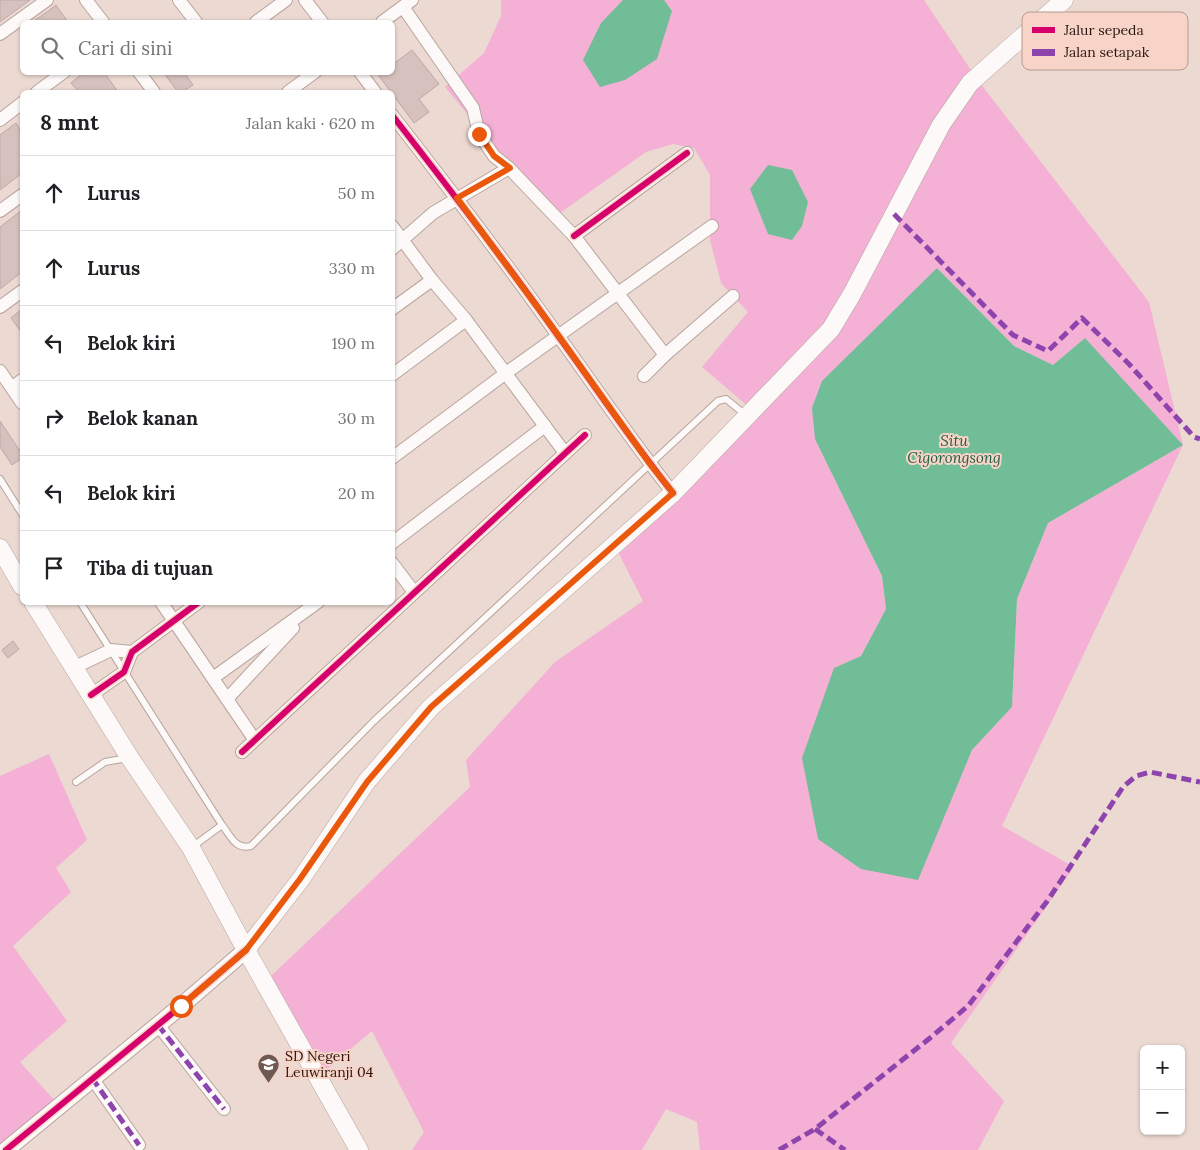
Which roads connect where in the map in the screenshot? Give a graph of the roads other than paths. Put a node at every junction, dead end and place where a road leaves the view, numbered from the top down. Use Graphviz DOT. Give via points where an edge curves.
graph roads {
  1 [pos="46,0"];
  2 [pos="86,0"];
  3 [pos="179,0"];
  4 [pos="286,0"];
  5 [pos="305,0"];
  6 [pos="1064,0"];
  7 [pos="407,4"];
  8 [pos="1050,12"];
  9 [pos="101,20"];
  10 [pos="194,20"];
  11 [pos="259,20"];
  12 [pos="320,20"];
  13 [pos="385,20"];
  14 [pos="0,34"];
  15 [pos="1022,37"];
  16 [pos="60,75"];
  17 [pos="142,75"];
  18 [pos="311,75"];
  19 [pos="362,75"];
  20 [pos="40,90"];
  21 [pos="153,90"];
  22 [pos="291,90"];
  23 [pos="374,90"];
  24 [pos="20,105"];
  25 [pos="395,119"];
  26 [pos="0,120"];
  27 [pos="688,153"];
  28 [pos="510,168"];
  29 [pos="20,197"];
  30 [pos="457,198"];
  31 [pos="0,211"];
  32 [pos="712,226"];
  33 [pos="395,230"];
  34 [pos="574,236"];
  35 [pos="402,239"];
  36 [pos="395,246"];
  37 [pos="432,280"];
  38 [pos="20,292"];
  39 [pos="617,294"];
  40 [pos="733,296"];
  41 [pos="0,307"];
  42 [pos="395,308"];
  43 [pos="466,320"];
  44 [pos="558,335"];
  45 [pos="665,355"];
  46 [pos="0,371"];
  47 [pos="395,373"];
  48 [pos="506,373"];
  49 [pos="644,376"];
  50 [pos="17,384"];
  51 [pos="748,417"];
  52 [pos="545,426"];
  53 [pos="585,435"];
  54 [pos="565,453"];
  55 [pos="395,456"];
  56 [pos="650,464"];
  57 [pos="0,479"];
  58 [pos="673,493"];
  59 [pos="20,511"];
  60 [pos="395,541"];
  61 [pos="0,548"];
  62 [pos="395,567"];
  63 [pos="20,583"];
  64 [pos="414,592"];
  65 [pos="35,605"];
  66 [pos="82,605"];
  67 [pos="163,605"];
  68 [pos="195,605"];
  69 [pos="315,605"];
  70 [pos="174,621"];
  71 [pos="111,650"];
  72 [pos="132,652"];
  73 [pos="73,668"];
  74 [pos="124,672"];
  75 [pos="213,678"];
  76 [pos="91,694"];
  77 [pos="227,699"];
  78 [pos="254,740"];
  79 [pos="242,752"];
  80 [pos="130,758"];
  81 [pos="76,782"];
  82 [pos="222,826"];
  83 [pos="191,848"];
  84 [pos="246,950"];
  85 [pos="158,1025"];
  86 [pos="92,1078"];
  87 [pos="224,1109"];
  88 [pos="139,1145"];
  89 [pos="6,1150"];
  90 [pos="359,1150"];
  1 -- 14 [label="street"];
  2 -- 9 [label="street"];
  3 -- 10 [label="street"];
  4 -- 11 [label="street"];
  5 -- 12 [label="street"];
  6 -- 8 [label="main road"];
  7 -- 13 [label="street"];
  7 -- 28 [label="street" via="473,108 479,134 494,156"];
  15 -- 51 [label="main road" via="970,83 941,125 831,329"];
  16 -- 20 [label="street"];
  17 -- 21 [label="street"];
  18 -- 22 [label="street"];
  19 -- 23 [label="street"];
  24 -- 26 [label="street"];
  25 -- 30 [label="street"];
  27 -- 34 [label="street"];
  28 -- 30 [label="street"];
  28 -- 34 [label="street"];
  29 -- 31 [label="street"];
  30 -- 35 [label="street"];
  30 -- 44 [label="street"];
  32 -- 39 [label="street"];
  33 -- 35 [label="street"];
  34 -- 39 [label="street"];
  35 -- 36 [label="street"];
  35 -- 37 [label="street"];
  37 -- 42 [label="street"];
  37 -- 43 [label="street"];
  38 -- 41 [label="street"];
  39 -- 44 [label="street"];
  39 -- 45 [label="street"];
  40 -- 45 [label="street"];
  43 -- 47 [label="street"];
  43 -- 48 [label="street"];
  44 -- 48 [label="street"];
  44 -- 56 [label="street"];
  45 -- 49 [label="street"];
  46 -- 50 [label="street"];
  48 -- 52 [label="street"];
  48 -- 55 [label="street"];
  51 -- 56 [label="lane" via="726,399 718,401"];
  51 -- 58 [label="main road"];
  52 -- 54 [label="street"];
  52 -- 60 [label="street"];
  53 -- 54 [label="street"];
  54 -- 64 [label="street"];
  56 -- 58 [label="street"];
  56 -- 82 [label="lane" via="374,721 251,846 238,846"];
  57 -- 59 [label="lane"];
  58 -- 84 [label="main road" via="431,707 367,782"];
  61 -- 63 [label="main road"];
  62 -- 64 [label="street"];
  64 -- 78 [label="street"];
  65 -- 73 [label="main road"];
  66 -- 71 [label="lane"];
  67 -- 70 [label="street"];
  68 -- 70 [label="street"];
  69 -- 75 [label="street"];
  69 -- 77 [label="street"];
  70 -- 72 [label="street"];
  70 -- 75 [label="street"];
  71 -- 72 [label="street"];
  71 -- 73 [label="street"];
  71 -- 74 [label="lane"];
  72 -- 74 [label="street"];
  73 -- 76 [label="main road"];
  74 -- 76 [label="street"];
  74 -- 82 [label="lane"];
  75 -- 77 [label="street"];
  76 -- 80 [label="main road"];
  77 -- 78 [label="street"];
  78 -- 79 [label="street"];
  80 -- 81 [label="lane" via="105,762"];
  80 -- 83 [label="main road"];
  82 -- 83 [label="lane"];
  83 -- 84 [label="main road"];
  84 -- 85 [label="street"];
  84 -- 90 [label="main road"];
  85 -- 86 [label="street"];
  85 -- 87 [label="street"];
  86 -- 88 [label="street"];
  86 -- 89 [label="street"];
}
